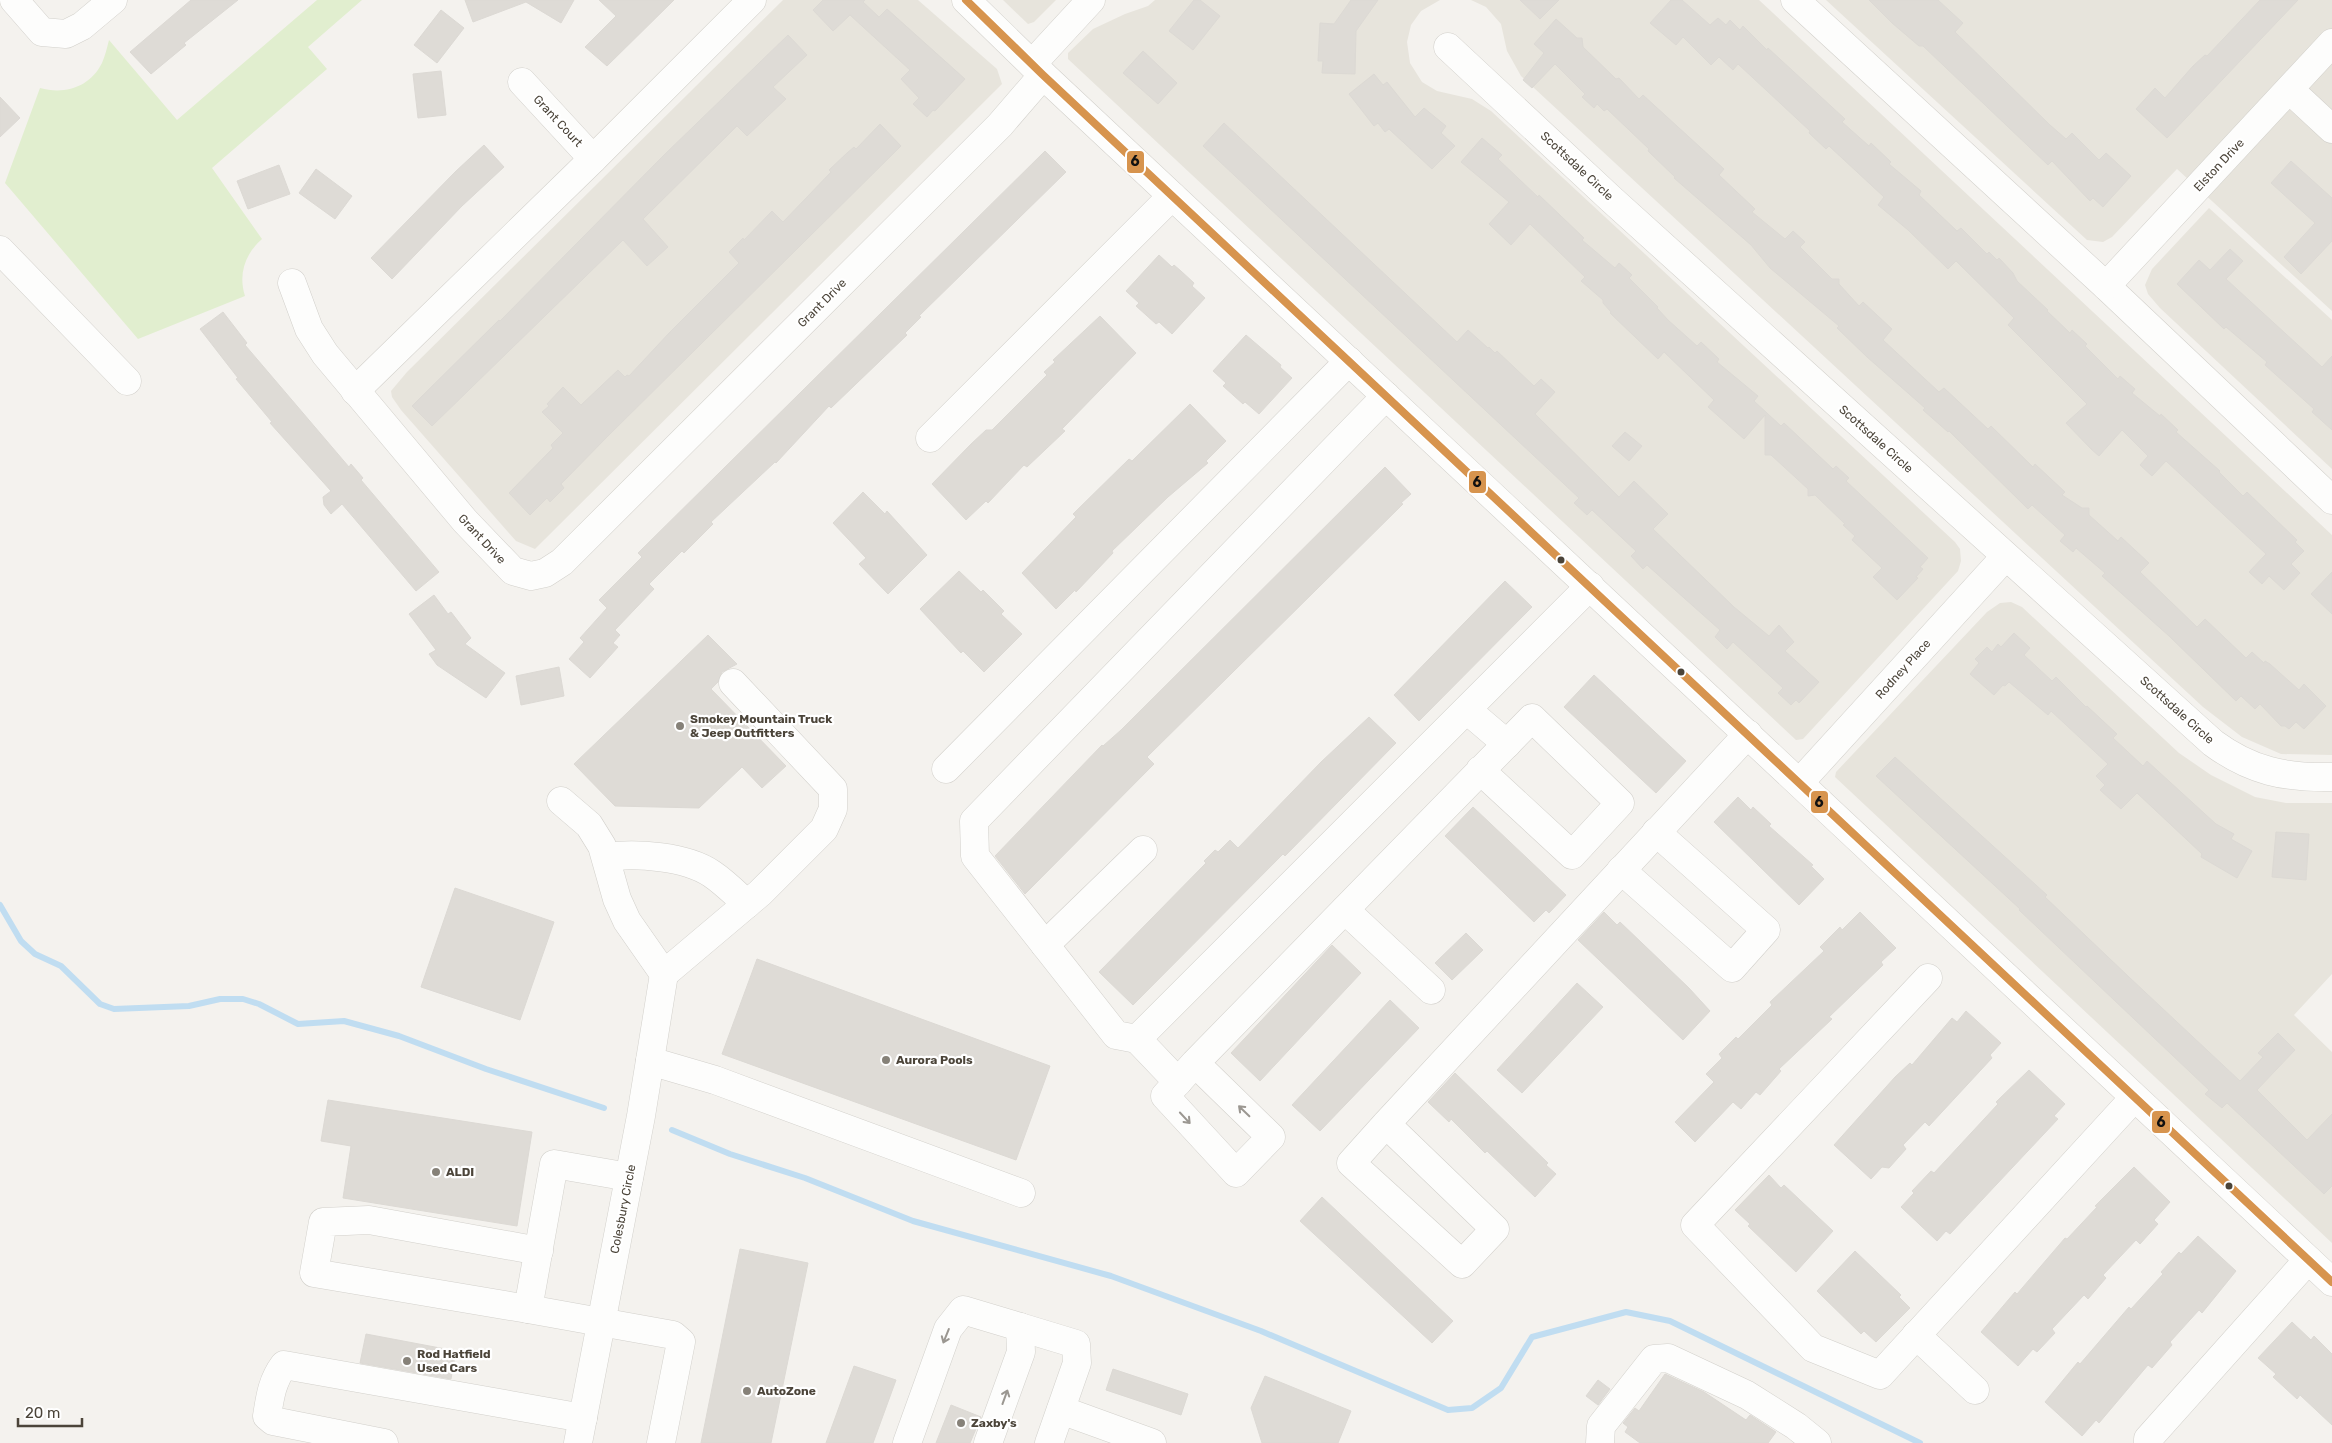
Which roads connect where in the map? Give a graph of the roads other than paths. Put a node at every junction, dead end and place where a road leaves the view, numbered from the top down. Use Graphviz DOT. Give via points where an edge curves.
graph roads {
  1 [pos="14,0"];
  2 [pos="112,0"];
  3 [pos="752,0"];
  4 [pos="966,0"];
  5 [pos="1091,0"];
  6 [pos="1795,0"];
  7 [pos="2332,43"];
  8 [pos="1448,47"];
  9 [pos="1037,69"];
  10 [pos="522,82"];
  11 [pos="2290,90"];
  12 [pos="2332,129"];
  13 [pos="593,159"];
  14 [pos="1172,196"];
  15 [pos="0,250"];
  16 [pos="292,283"];
  17 [pos="2106,286"];
  18 [pos="1350,361"];
  19 [pos="127,381"];
  20 [pos="355,391"];
  21 [pos="1386,396"];
  22 [pos="930,438"];
  23 [pos="2332,500"];
  24 [pos="2006,557"];
  25 [pos="1590,586"];
  26 [pos="733,683"];
  27 [pos="1467,710"];
  28 [pos="1748,734"];
  29 [pos="1507,744"];
  30 [pos="946,769"];
  31 [pos="1480,770"];
  32 [pos="2332,777"];
  33 [pos="1800,782"];
  34 [pos="561,801"];
  35 [pos="1656,832"];
  36 [pos="1143,850"];
  37 [pos="606,858"];
  38 [pos="1621,870"];
  39 [pos="747,904"];
  40 [pos="1345,910"];
  41 [pos="1045,944"];
  42 [pos="664,974"];
  43 [pos="1928,978"];
  44 [pos="1431,990"];
  45 [pos="1137,1039"];
  46 [pos="650,1061"];
  47 [pos="2134,1098"];
  48 [pos="1386,1124"];
  49 [pos="629,1177"];
  50 [pos="1021,1193"];
  51 [pos="539,1251"];
  52 [pos="2308,1260"];
  53 [pos="2332,1282"];
  54 [pos="528,1309"];
  55 [pos="602,1322"];
  56 [pos="1020,1328"];
  57 [pos="1916,1335"];
  58 [pos="1975,1390"];
  59 [pos="1060,1410"];
  60 [pos="581,1431"];
  61 [pos="384,1443"];
  62 [pos="661,1443"];
  63 [pos="907,1443"];
  64 [pos="988,1443"];
  65 [pos="1049,1443"];
  66 [pos="1152,1443"];
  67 [pos="1600,1443"];
  68 [pos="1817,1443"];
  69 [pos="2148,1443"];
  1 -- 2 [label="street" via="42,32 66,34 82,26"];
  3 -- 13 [label="street"];
  4 -- 9 [label="street"];
  5 -- 9 [label="street, Grant Drive"];
  6 -- 17 [label="street"];
  7 -- 11 [label="street, Elston Drive"];
  8 -- 24 [label="street, Scottsdale Circle"];
  9 -- 14 [label="street"];
  9 -- 20 [label="street, Grant Drive" via="1000,125 562,562 545,573 531,576 513,571 498,557"];
  10 -- 13 [label="street, Grant Court"];
  11 -- 12 [label="street"];
  11 -- 17 [label="street, Elston Drive"];
  13 -- 20 [label="street"];
  14 -- 18 [label="street"];
  14 -- 22 [label="street"];
  15 -- 19 [label="street"];
  16 -- 20 [label="street, Grant Drive" via="309,329"];
  17 -- 23 [label="street"];
  18 -- 21 [label="street"];
  18 -- 30 [label="street"];
  21 -- 25 [label="street"];
  21 -- 41 [label="street" via="974,821 975,856"];
  24 -- 32 [label="street, Scottsdale Circle" via="2213,743 2232,756 2268,772"];
  24 -- 33 [label="street, Rodney Place"];
  25 -- 27 [label="street"];
  25 -- 28 [label="street"];
  26 -- 39 [label="street" via="833,789 833,809 824,829"];
  27 -- 29 [label="street"];
  27 -- 45 [label="street"];
  28 -- 33 [label="street"];
  28 -- 35 [label="street"];
  29 -- 31 [label="street"];
  29 -- 31 [label="street" via="1532,718 1620,803 1572,855"];
  31 -- 40 [label="street"];
  33 -- 47 [label="street"];
  34 -- 37 [label="street" via="589,825"];
  35 -- 38 [label="street"];
  35 -- 38 [label="street" via="1766,930 1732,968"];
  36 -- 41 [label="street"];
  37 -- 39 [label="street" via="627,854 673,859 711,873"];
  37 -- 42 [label="street" via="617,899 627,921"];
  38 -- 48 [label="street"];
  39 -- 42 [label="street"];
  40 -- 44 [label="street"];
  40 -- 45 [label="street" via="1187,1073"];
  41 -- 45 [label="street" via="1116,1035"];
  42 -- 46 [label="street, Colesbury Circle"];
  43 -- 57 [label="street" via="1695,1226 1813,1348 1880,1375"];
  46 -- 49 [label="street, Colesbury Circle"];
  46 -- 50 [label="street" via="715,1080"];
  47 -- 52 [label="street"];
  47 -- 57 [label="street"];
  48 -- 48 [label="street" via="1351,1162 1462,1264 1495,1229"];
  49 -- 51 [label="street" via="554,1164"];
  49 -- 55 [label="street, Colesbury Circle"];
  51 -- 54 [label="street"];
  51 -- 54 [label="street" via="369,1220 323,1222 314,1273"];
  52 -- 53 [label="street"];
  52 -- 69 [label="street"];
  54 -- 55 [label="street"];
  55 -- 60 [label="street, Colesbury Circle"];
  55 -- 62 [label="street" via="674,1335 681,1342"];
  56 -- 59 [label="street" via="1076,1344 1077,1363"];
  56 -- 63 [label="street, one-way" via="963,1310 948,1329"];
  64 -- 56 [label="street, one-way" via="1021,1352"];
  57 -- 58 [label="street"];
  59 -- 65 [label="street"];
  59 -- 66 [label="street"];
  60 -- 61 [label="street" via="284,1365 278,1373 271,1389 267,1416 273,1421"];
  67 -- 68 [label="street" via="1601,1426 1648,1367 1654,1360 1668,1358 1747,1395"];
}
